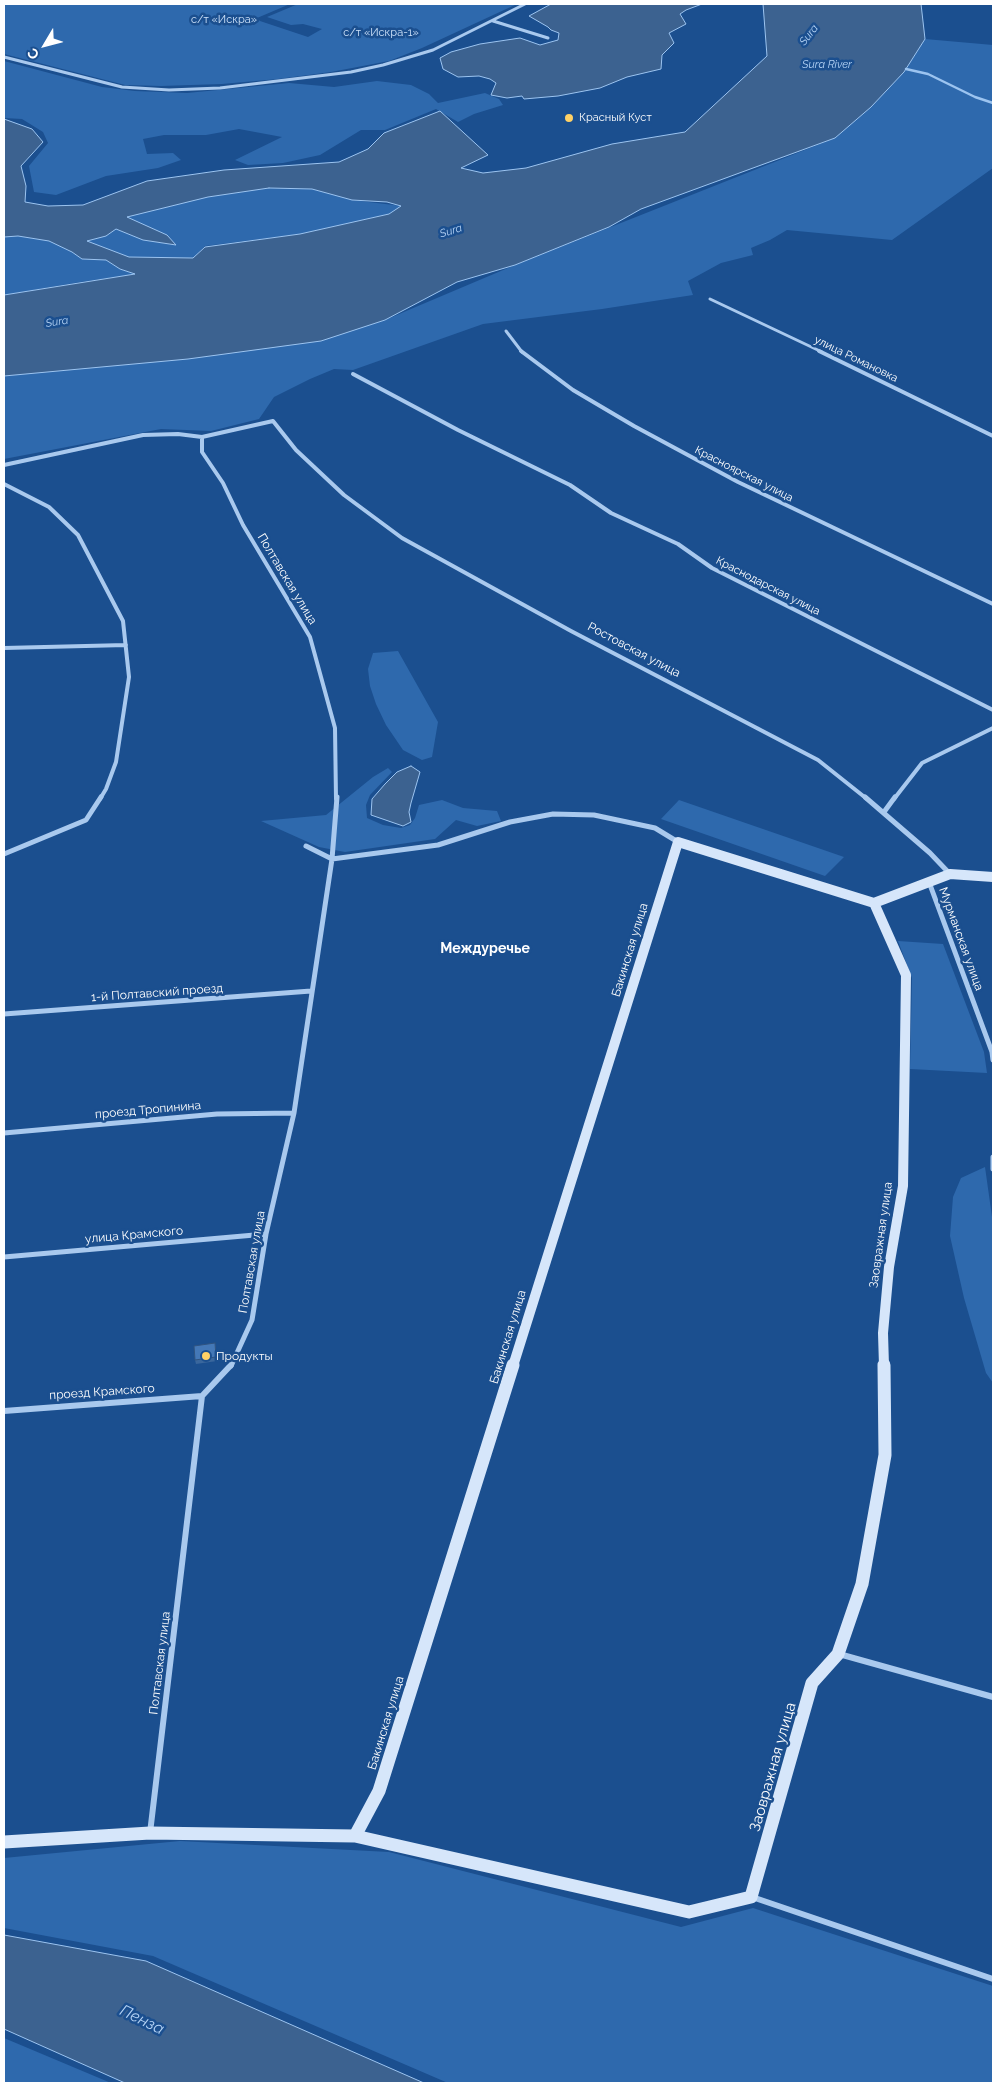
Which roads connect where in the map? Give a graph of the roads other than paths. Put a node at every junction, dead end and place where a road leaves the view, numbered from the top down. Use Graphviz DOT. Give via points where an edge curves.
graph roads {
  1 [pos="526,4"];
  2 [pos="493,20"];
  3 [pos="548,38"];
  4 [pos="4,57"];
  5 [pos="710,299"];
  6 [pos="506,330"];
  7 [pos="353,374"];
  8 [pos="993,436"];
  9 [pos="202,437"];
  10 [pos="4,465"];
  11 [pos="4,484"];
  12 [pos="993,604"];
  13 [pos="126,645"];
  14 [pos="4,648"];
  15 [pos="993,710"];
  16 [pos="993,728"];
  17 [pos="884,812"];
  18 [pos="678,842"];
  19 [pos="306,846"];
  20 [pos="4,854"];
  21 [pos="332,859"];
  22 [pos="950,874"];
  23 [pos="993,877"];
  24 [pos="929,882"];
  25 [pos="874,902"];
  26 [pos="312,991"];
  27 [pos="4,1014"];
  28 [pos="993,1060"];
  29 [pos="294,1113"];
  30 [pos="4,1133"];
  31 [pos="993,1157"];
  32 [pos="993,1169"];
  33 [pos="266,1234"];
  34 [pos="4,1257"];
  35 [pos="202,1396"];
  36 [pos="4,1411"];
  37 [pos="838,1654"];
  38 [pos="993,1697"];
  39 [pos="150,1833"];
  40 [pos="355,1836"];
  41 [pos="4,1842"];
  42 [pos="751,1897"];
  43 [pos="993,1979"];
  1 -- 2 [label="street"];
  2 -- 3 [label="street"];
  2 -- 4 [label="street" via="433,50 383,65 220,88 169,90 122,87"];
  5 -- 8 [label="street, улица Романовка"];
  6 -- 12 [label="street, Красноярская улица" via="524,354 573,390 634,426 738,482"];
  7 -- 15 [label="street, Краснодарская улица" via="570,485 611,513 678,544 712,568"];
  9 -- 10 [label="street" via="143,435"];
  9 -- 17 [label="street, Ростовская улица" via="273,421 296,450 344,495 402,538 818,760"];
  9 -- 21 [label="street, Полтавская улица" via="202,452 223,483 243,525 310,637 335,728 337,791"];
  11 -- 13 [label="street" via="49,507 78,535 123,621"];
  13 -- 14 [label="street"];
  13 -- 20 [label="street" via="128,677 116,762 106,789 86,820"];
  16 -- 17 [label="street" via="922,763"];
  17 -- 22 [label="street, Ростовская улица"];
  18 -- 21 [label="street" via="655,828 594,815 554,814 510,822 438,845"];
  18 -- 25 [label="street"];
  18 -- 40 [label="street, Бакинская улица" via="380,1791"];
  19 -- 21 [label="street"];
  21 -- 26 [label="street, Полтавская улица"];
  22 -- 23 [label="street"];
  22 -- 24 [label="street"];
  24 -- 25 [label="street"];
  24 -- 28 [label="street, Мурманская улица"];
  25 -- 37 [label="street, Заовражная улица" via="906,975 903,1186 889,1267 883,1333 885,1455 862,1584"];
  26 -- 27 [label="street, 1-й Полтавский проезд"];
  26 -- 29 [label="street, Полтавская улица"];
  29 -- 30 [label="street, проезд Тропинина" via="217,1114"];
  29 -- 33 [label="street, Полтавская улица"];
  31 -- 32 [label="street"];
  33 -- 34 [label="street, улица Крамского"];
  33 -- 35 [label="street, Полтавская улица" via="252,1320 230,1368"];
  35 -- 36 [label="street, проезд Крамского"];
  35 -- 39 [label="street, Полтавская улица"];
  37 -- 38 [label="street"];
  37 -- 42 [label="street, Заовражная улица" via="812,1683"];
  39 -- 40 [label="street"];
  39 -- 41 [label="street"];
  40 -- 42 [label="street" via="689,1912"];
  42 -- 43 [label="street"];
}
